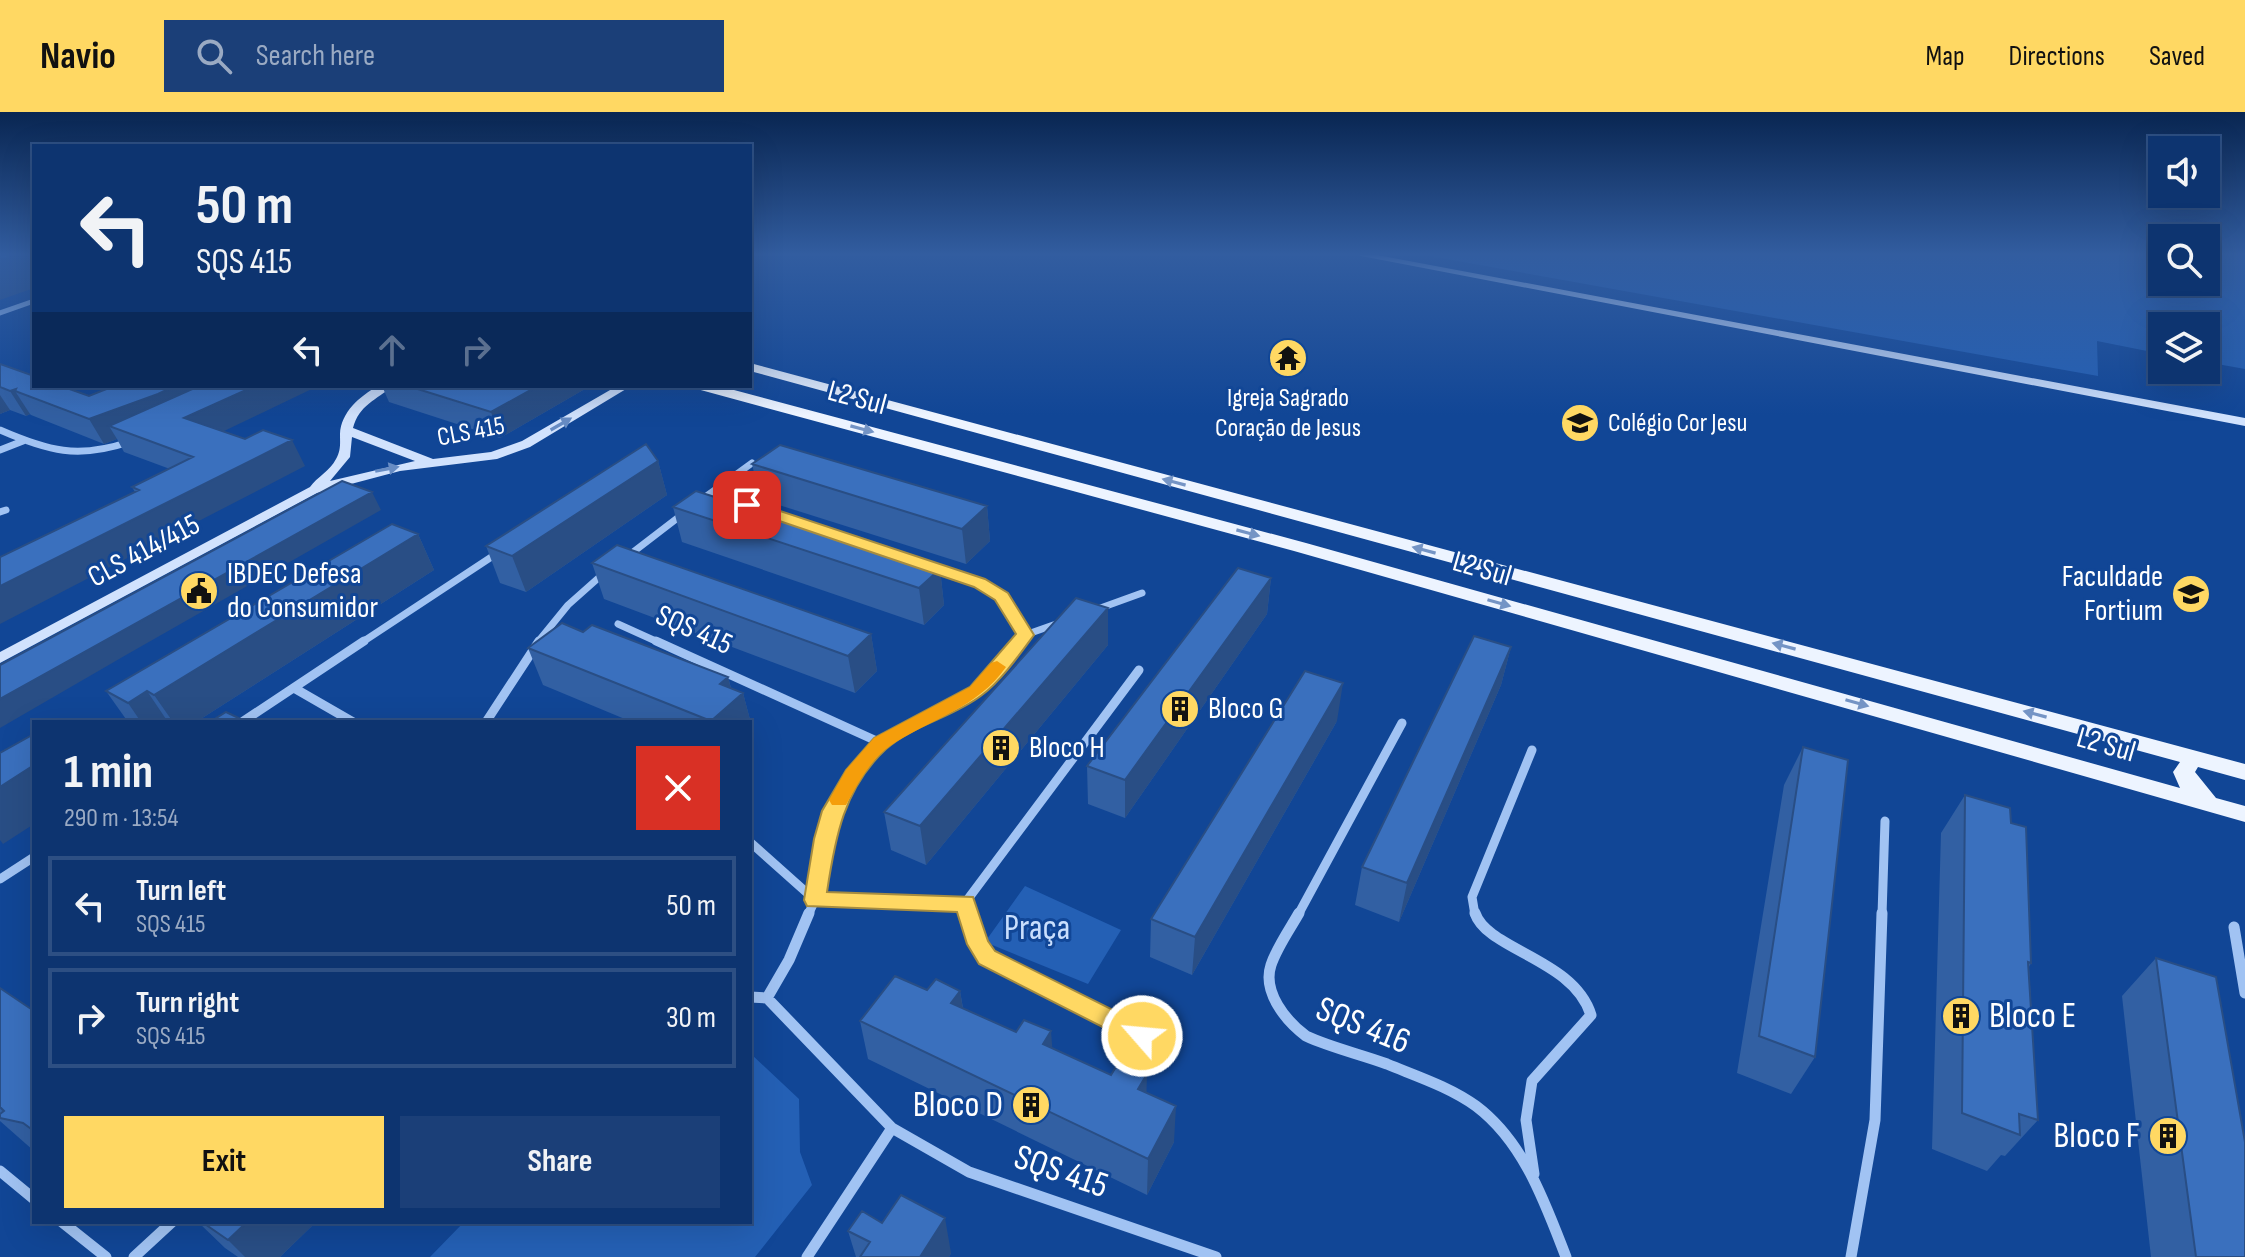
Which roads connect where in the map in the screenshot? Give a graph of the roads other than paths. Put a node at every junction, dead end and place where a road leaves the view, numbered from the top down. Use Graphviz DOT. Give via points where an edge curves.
graph roads {
  1 [pos="1646,308"];
  2 [pos="752,368"];
  3 [pos="822,387"];
  4 [pos="383,388"];
  5 [pos="622,388"];
  6 [pos="710,388"];
  7 [pos="787,408"];
  8 [pos="2245,422"];
  9 [pos="0,430"];
  10 [pos="346,430"];
  11 [pos="142,436"];
  12 [pos="24,441"];
  13 [pos="0,450"];
  14 [pos="752,463"];
  15 [pos="433,464"];
  16 [pos="312,490"];
  17 [pos="747,505"];
  18 [pos="514,542"];
  19 [pos="892,554"];
  20 [pos="921,563"];
  21 [pos="1142,593"];
  22 [pos="1084,614"];
  23 [pos="1069,619"];
  24 [pos="618,624"];
  25 [pos="1025,635"];
  26 [pos="0,658"];
  27 [pos="1139,670"];
  28 [pos="294,688"];
  29 [pos="245,720"];
  30 [pos="350,720"];
  31 [pos="487,720"];
  32 [pos="1402,723"];
  33 [pos="881,743"];
  34 [pos="1532,750"];
  35 [pos="2193,758"];
  36 [pos="2245,772"];
  37 [pos="2208,803"];
  38 [pos="2245,814"];
  39 [pos="1885,821"];
  40 [pos="752,844"];
  41 [pos="32,858"];
  42 [pos="0,879"];
  43 [pos="815,900"];
  44 [pos="965,903"];
  45 [pos="2234,927"];
  46 [pos="2245,993"];
  47 [pos="752,997"];
  48 [pos="767,998"];
  49 [pos="1142,1036"];
  50 [pos="892,1128"];
  51 [pos="0,1171"];
  52 [pos="1534,1178"];
  53 [pos="32,1197"];
  54 [pos="65,1224"];
  55 [pos="170,1224"];
  56 [pos="106,1257"];
  57 [pos="134,1257"];
  58 [pos="807,1257"];
  59 [pos="1216,1257"];
  60 [pos="1566,1257"];
  61 [pos="1851,1257"];
  1 -- 8 [label="street"];
  2 -- 3 [label="main road, L2 Sul"];
  3 -- 7 [label="main road" via="810,399"];
  35 -- 3 [label="main road, L2 Sul, one-way"];
  4 -- 10 [label="street" via="362,400"];
  15 -- 5 [label="street, CLS 415, one-way" via="493,456 526,444"];
  6 -- 7 [label="main road, L2 Sul"];
  7 -- 37 [label="main road, L2 Sul, one-way"];
  9 -- 12 [label="street"];
  10 -- 15 [label="street"];
  10 -- 16 [label="street" via="347,450 338,467"];
  11 -- 12 [label="street" via="107,450 74,455"];
  12 -- 13 [label="street"];
  14 -- 31 [label="street" via="576,594 554,618"];
  16 -- 15 [label="street, CLS 415, one-way" via="366,474"];
  16 -- 26 [label="street, CLS 414/415"];
  17 -- 19 [label="street"];
  18 -- 28 [label="street"];
  20 -- 25 [label="street" via="980,583 1002,597"];
  21 -- 22 [label="street"];
  23 -- 25 [label="street"];
  24 -- 33 [label="street, SQS 415"];
  25 -- 33 [label="street" via="976,691"];
  27 -- 44 [label="street"];
  28 -- 29 [label="street"];
  28 -- 30 [label="street"];
  32 -- 52 [label="street, SQS 416" via="1270,967 1277,1008 1291,1026 1319,1043 1385,1064 1474,1105 1506,1133"];
  33 -- 43 [label="street" via="853,775 832,811"];
  34 -- 52 [label="street" via="1472,897 1476,918 1488,930 1569,980 1586,999 1591,1015 1539,1070 1527,1092 1525,1120"];
  35 -- 36 [label="main road, L2 Sul"];
  35 -- 37 [label="main road" via="2184,772"];
  37 -- 38 [label="main road, L2 Sul"];
  39 -- 61 [label="street" via="1875,1120"];
  40 -- 43 [label="street"];
  41 -- 42 [label="street"];
  43 -- 44 [label="street"];
  43 -- 48 [label="street"];
  44 -- 49 [label="street" via="987,958"];
  45 -- 46 [label="street"];
  47 -- 48 [label="street"];
  48 -- 50 [label="street, SQS 415"];
  50 -- 58 [label="street"];
  50 -- 59 [label="street, SQS 415" via="969,1172"];
  51 -- 53 [label="street"];
  52 -- 60 [label="street, SQS 416"];
  54 -- 56 [label="street"];
  55 -- 57 [label="street"];
}
